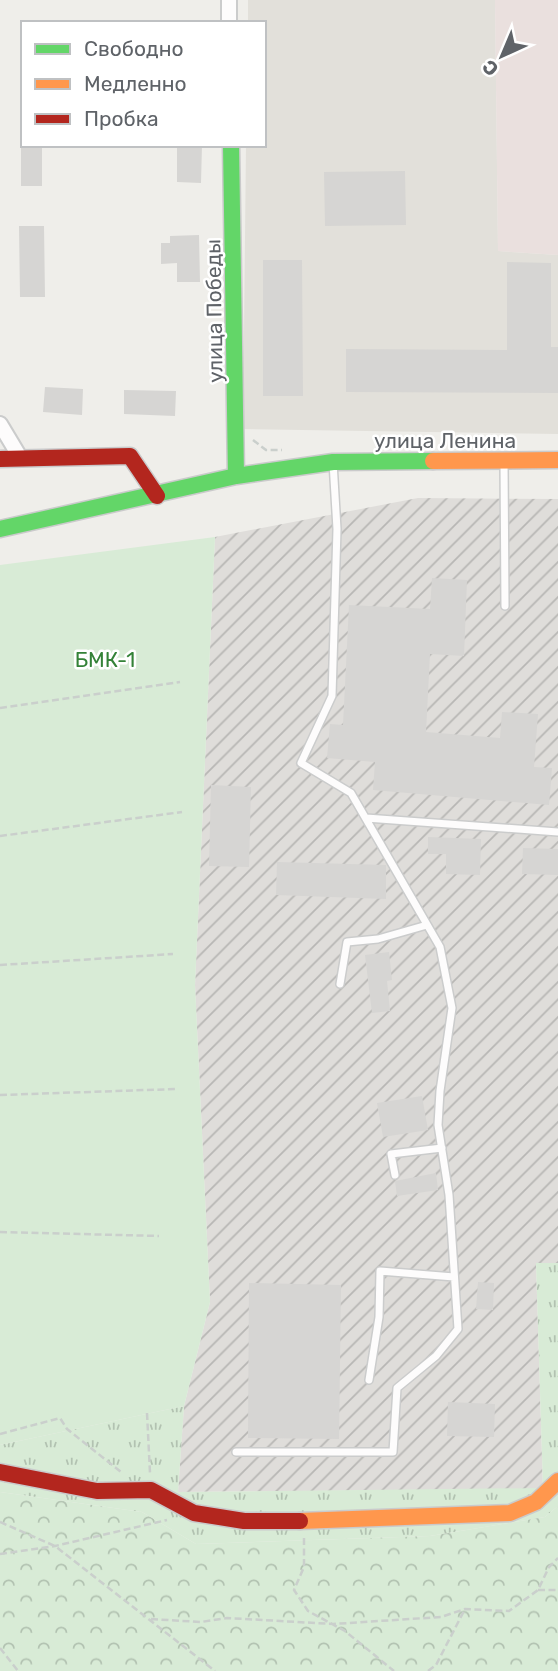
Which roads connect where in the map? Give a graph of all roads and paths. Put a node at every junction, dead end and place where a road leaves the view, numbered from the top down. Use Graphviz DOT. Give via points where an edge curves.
graph roads {
  1 [pos="229,0"];
  2 [pos="229,21"];
  3 [pos="232,147"];
  4 [pos="0,424"];
  5 [pos="0,459"];
  6 [pos="21,459"];
  7 [pos="503,460"];
  8 [pos="558,460"];
  9 [pos="333,462"];
  10 [pos="236,476"];
  11 [pos="157,496"];
  12 [pos="0,529"];
  13 [pos="505,606"];
  14 [pos="180,682"];
  15 [pos="0,708"];
  16 [pos="182,812"];
  17 [pos="366,818"];
  18 [pos="558,832"];
  19 [pos="0,836"];
  20 [pos="427,925"];
  21 [pos="173,954"];
  22 [pos="0,965"];
  23 [pos="340,984"];
  24 [pos="176,1089"];
  25 [pos="0,1095"];
  26 [pos="442,1148"];
  27 [pos="395,1175"];
  28 [pos="0,1232"];
  29 [pos="159,1236"];
  30 [pos="454,1277"];
  31 [pos="369,1380"];
  32 [pos="147,1413"];
  33 [pos="0,1434"];
  34 [pos="236,1452"];
  35 [pos="0,1472"];
  36 [pos="558,1481"];
  37 [pos="151,1490"];
  38 [pos="194,1513"];
  39 [pos="305,1521"];
  40 [pos="0,1522"];
  41 [pos="55,1546"];
  42 [pos="0,1554"];
  43 [pos="558,1558"];
  44 [pos="538,1590"];
  45 [pos="558,1590"];
  46 [pos="465,1609"];
  47 [pos="151,1619"];
  48 [pos="333,1624"];
  49 [pos="0,1648"];
  50 [pos="18,1671"];
  51 [pos="215,1671"];
  52 [pos="394,1671"];
  53 [pos="428,1671"];
  1 -- 2 [label="street"];
  3 -- 10 [label="street, улица Победы"];
  4 -- 6 [label="street"];
  5 -- 6 [label="street"];
  6 -- 11 [label="street" via="130,456"];
  7 -- 8 [label="street, улица Ленина"];
  7 -- 9 [label="street, улица Ленина"];
  7 -- 13 [label="lane"];
  9 -- 10 [label="street, улица Ленина"];
  9 -- 17 [label="lane" via="337,529 332,696 301,763 351,793"];
  10 -- 11 [label="street, улица Ленина"];
  11 -- 12 [label="street, улица Ленина"];
  14 -- 15 [label="path"];
  16 -- 19 [label="path"];
  17 -- 18 [label="lane"];
  17 -- 20 [label="lane"];
  20 -- 23 [label="lane" via="347,943"];
  20 -- 26 [label="lane" via="440,947 452,1008 440,1091"];
  21 -- 22 [label="path"];
  24 -- 25 [label="path"];
  26 -- 27 [label="lane" via="391,1154"];
  26 -- 30 [label="lane"];
  28 -- 29 [label="path"];
  30 -- 31 [label="lane" via="380,1271 379,1317"];
  30 -- 34 [label="lane" via="458,1329 436,1356 397,1388 393,1452"];
  32 -- 37 [label="path"];
  33 -- 37 [label="path" via="60,1418 111,1465"];
  35 -- 37 [label="street" via="97,1491"];
  36 -- 39 [label="street" via="536,1502 510,1513"];
  37 -- 38 [label="street"];
  38 -- 39 [label="street" via="244,1521"];
  38 -- 41 [label="path"];
  39 -- 48 [label="path" via="304,1567 294,1590 308,1611"];
  40 -- 41 [label="path"];
  41 -- 42 [label="path"];
  41 -- 47 [label="path"];
  43 -- 44 [label="path"];
  44 -- 45 [label="path"];
  44 -- 46 [label="path" via="509,1611"];
  46 -- 48 [label="path" via="441,1617"];
  46 -- 53 [label="path" via="436,1665"];
  47 -- 48 [label="path"];
  47 -- 51 [label="path"];
  48 -- 52 [label="path"];
  49 -- 50 [label="path"];
}
